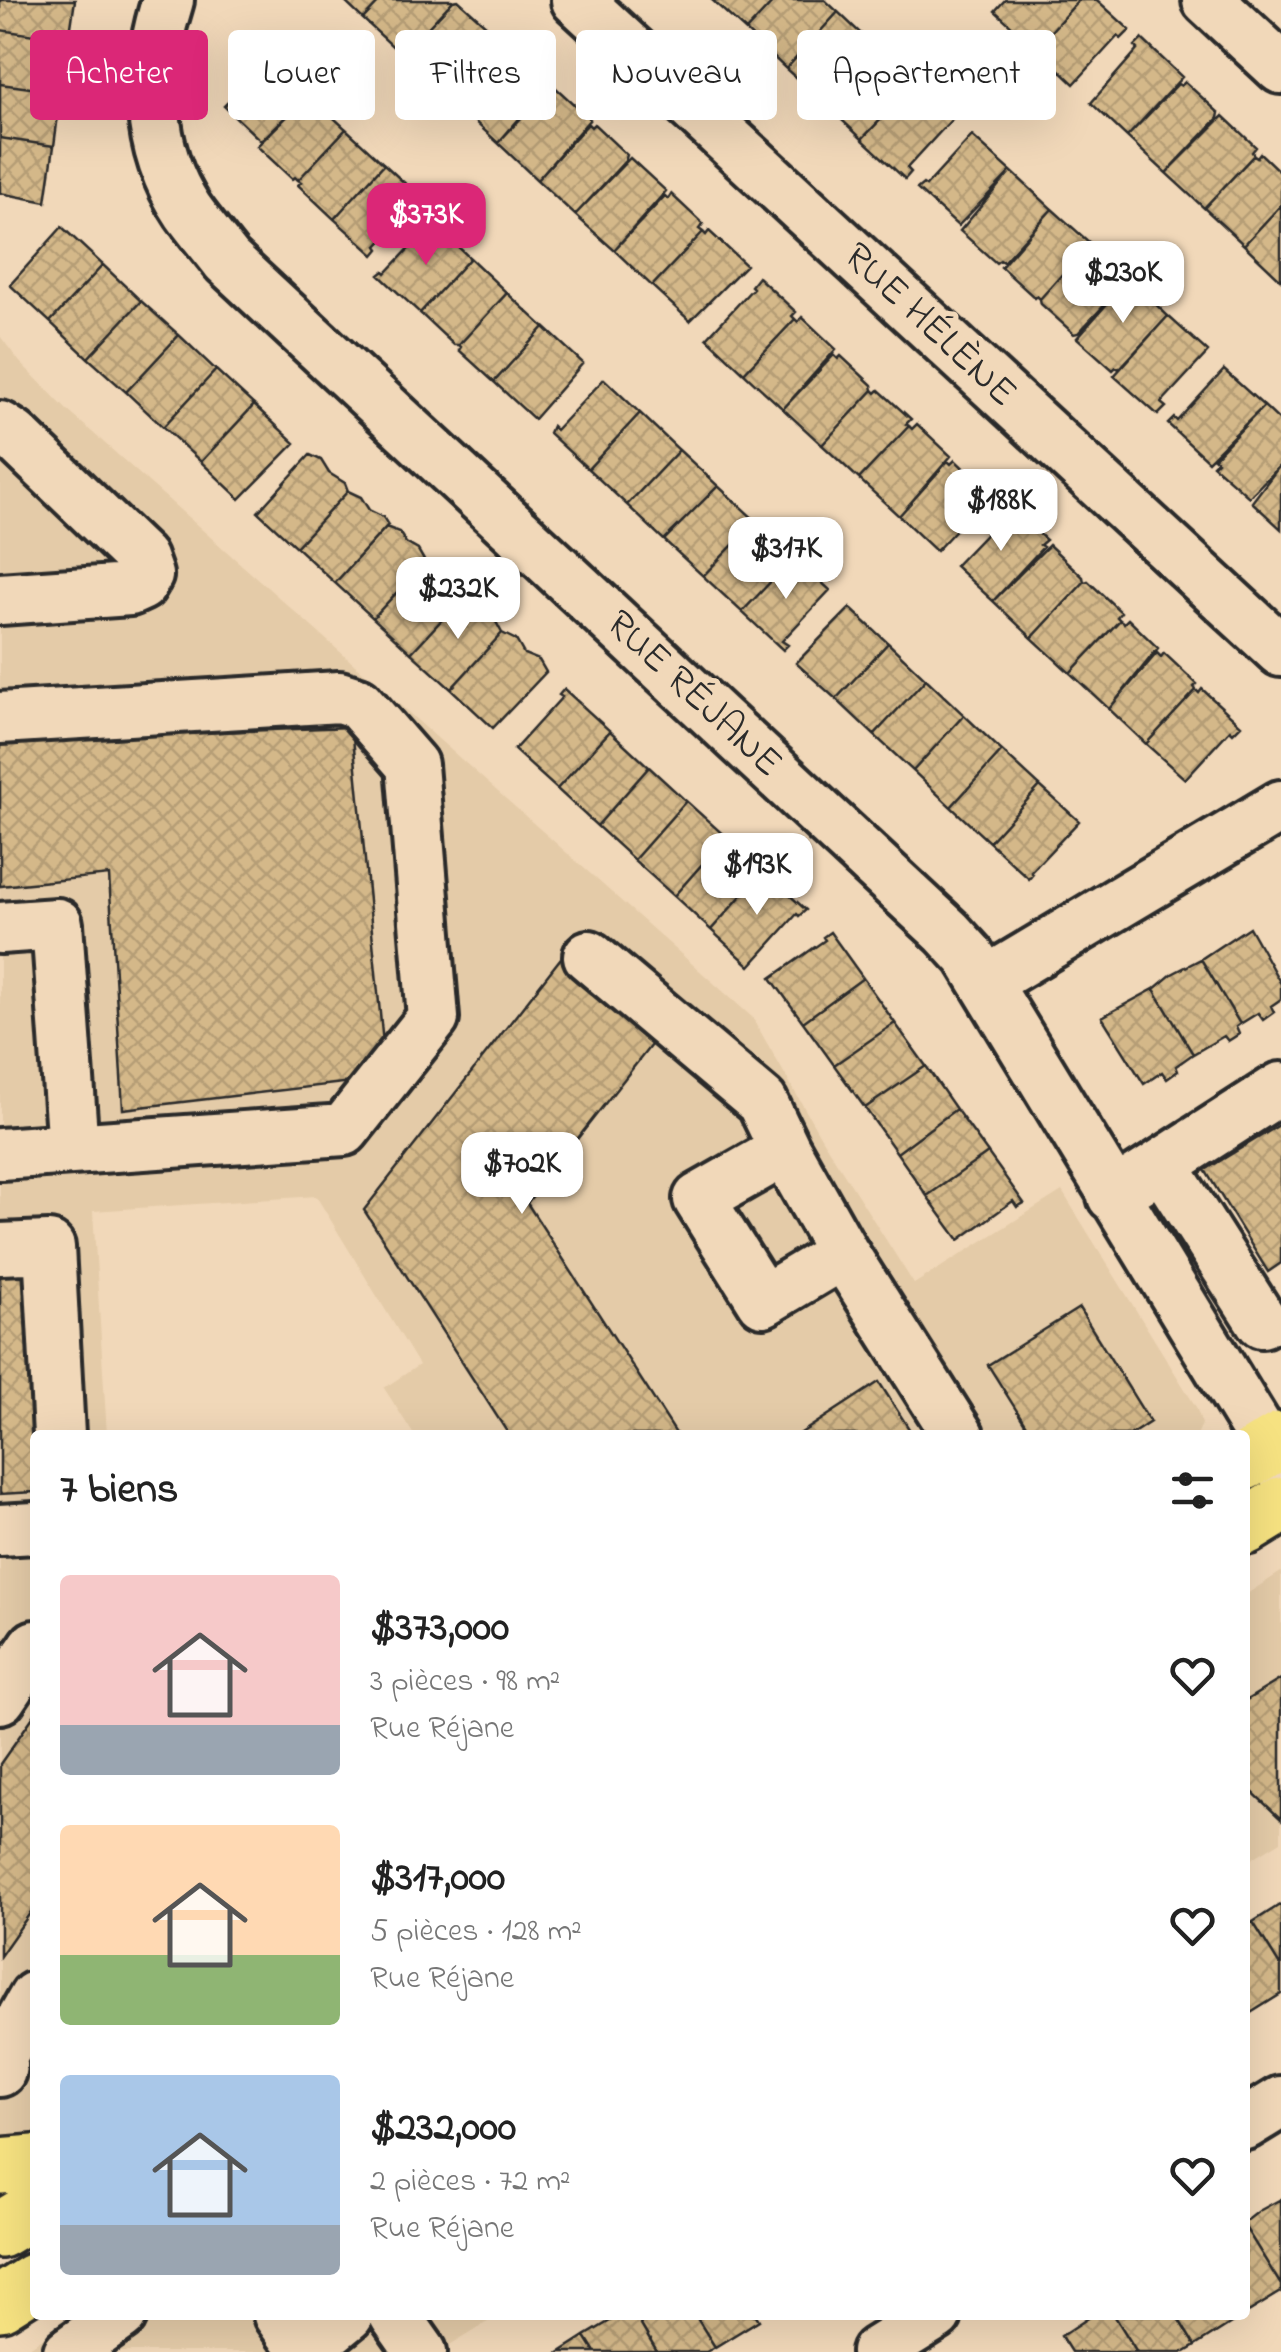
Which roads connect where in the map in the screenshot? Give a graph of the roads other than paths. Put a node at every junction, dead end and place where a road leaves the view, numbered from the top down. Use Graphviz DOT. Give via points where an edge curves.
graph roads {
  1 [pos="168,0"];
  2 [pos="576,0"];
  3 [pos="1208,0"];
  4 [pos="1281,68"];
  5 [pos="0,427"];
  6 [pos="0,599"];
  7 [pos="1281,651"];
  8 [pos="0,718"];
  9 [pos="1281,806"];
  10 [pos="0,928"];
  11 [pos="590,956"];
  12 [pos="986,982"];
  13 [pos="1281,1088"];
  14 [pos="72,1149"];
  15 [pos="786,1150"];
  16 [pos="0,1154"];
  17 [pos="1162,1166"];
  18 [pos="1113,1196"];
  19 [pos="0,1249"];
  20 [pos="843,1253"];
  21 [pos="1272,1316"];
  22 [pos="1212,1353"];
  23 [pos="59,1430"];
  24 [pos="955,1430"];
  25 [pos="1269,1454"];
  26 [pos="1281,1505"];
  27 [pos="1250,1524"];
  28 [pos="30,1528"];
  29 [pos="0,1530"];
  30 [pos="0,1627"];
  31 [pos="30,1629"];
  32 [pos="30,1653"];
  33 [pos="0,1698"];
  34 [pos="30,2007"];
  35 [pos="30,2068"];
  36 [pos="0,2071"];
  37 [pos="1281,2102"];
  38 [pos="1250,2121"];
  39 [pos="30,2164"];
  40 [pos="0,2166"];
  41 [pos="30,2212"];
  42 [pos="0,2230"];
  43 [pos="30,2283"];
  44 [pos="0,2303"];
  45 [pos="114,2320"];
  46 [pos="282,2320"];
  47 [pos="342,2320"];
  48 [pos="399,2320"];
  49 [pos="939,2329"];
  50 [pos="304,2351"];
  51 [pos="69,2352"];
  52 [pos="421,2352"];
  53 [pos="877,2352"];
  1 -- 12 [label="street, RUE RÉJANE" via="154,56 154,124 186,209 226,260 948,932"];
  2 -- 7 [label="street, RUE HÉLÈNE"];
  3 -- 4 [label="street"];
  5 -- 6 [label="street" via="141,558 147,575 130,590"];
  8 -- 14 [label="street" via="339,697 358,703 412,765 432,1018 344,1130"];
  9 -- 12 [label="street"];
  10 -- 14 [label="street" via="57,924"];
  11 -- 15 [label="street" via="762,1102"];
  12 -- 18 [label="street, RUE RÉJANE"];
  13 -- 17 [label="street"];
  14 -- 16 [label="street"];
  15 -- 20 [label="street"];
  15 -- 20 [label="street" via="699,1198 762,1301"];
  17 -- 18 [label="street"];
  17 -- 21 [label="street"];
  18 -- 22 [label="street, RUE RÉJANE"];
  19 -- 23 [label="street" via="49,1247"];
  20 -- 24 [label="street"];
  21 -- 22 [label="street"];
  22 -- 25 [label="street, RUE RÉJANE"];
  26 -- 27 [label="main road"];
  28 -- 29 [label="street"];
  30 -- 31 [label="street"];
  32 -- 33 [label="street"];
  34 -- 36 [label="street"];
  35 -- 36 [label="street"];
  37 -- 38 [label="street"];
  39 -- 40 [label="main road"];
  41 -- 42 [label="main road"];
  43 -- 44 [label="main road"];
  45 -- 51 [label="street"];
  46 -- 50 [label="street"];
  47 -- 50 [label="street"];
  48 -- 52 [label="street"];
  49 -- 53 [label="street"];
}
